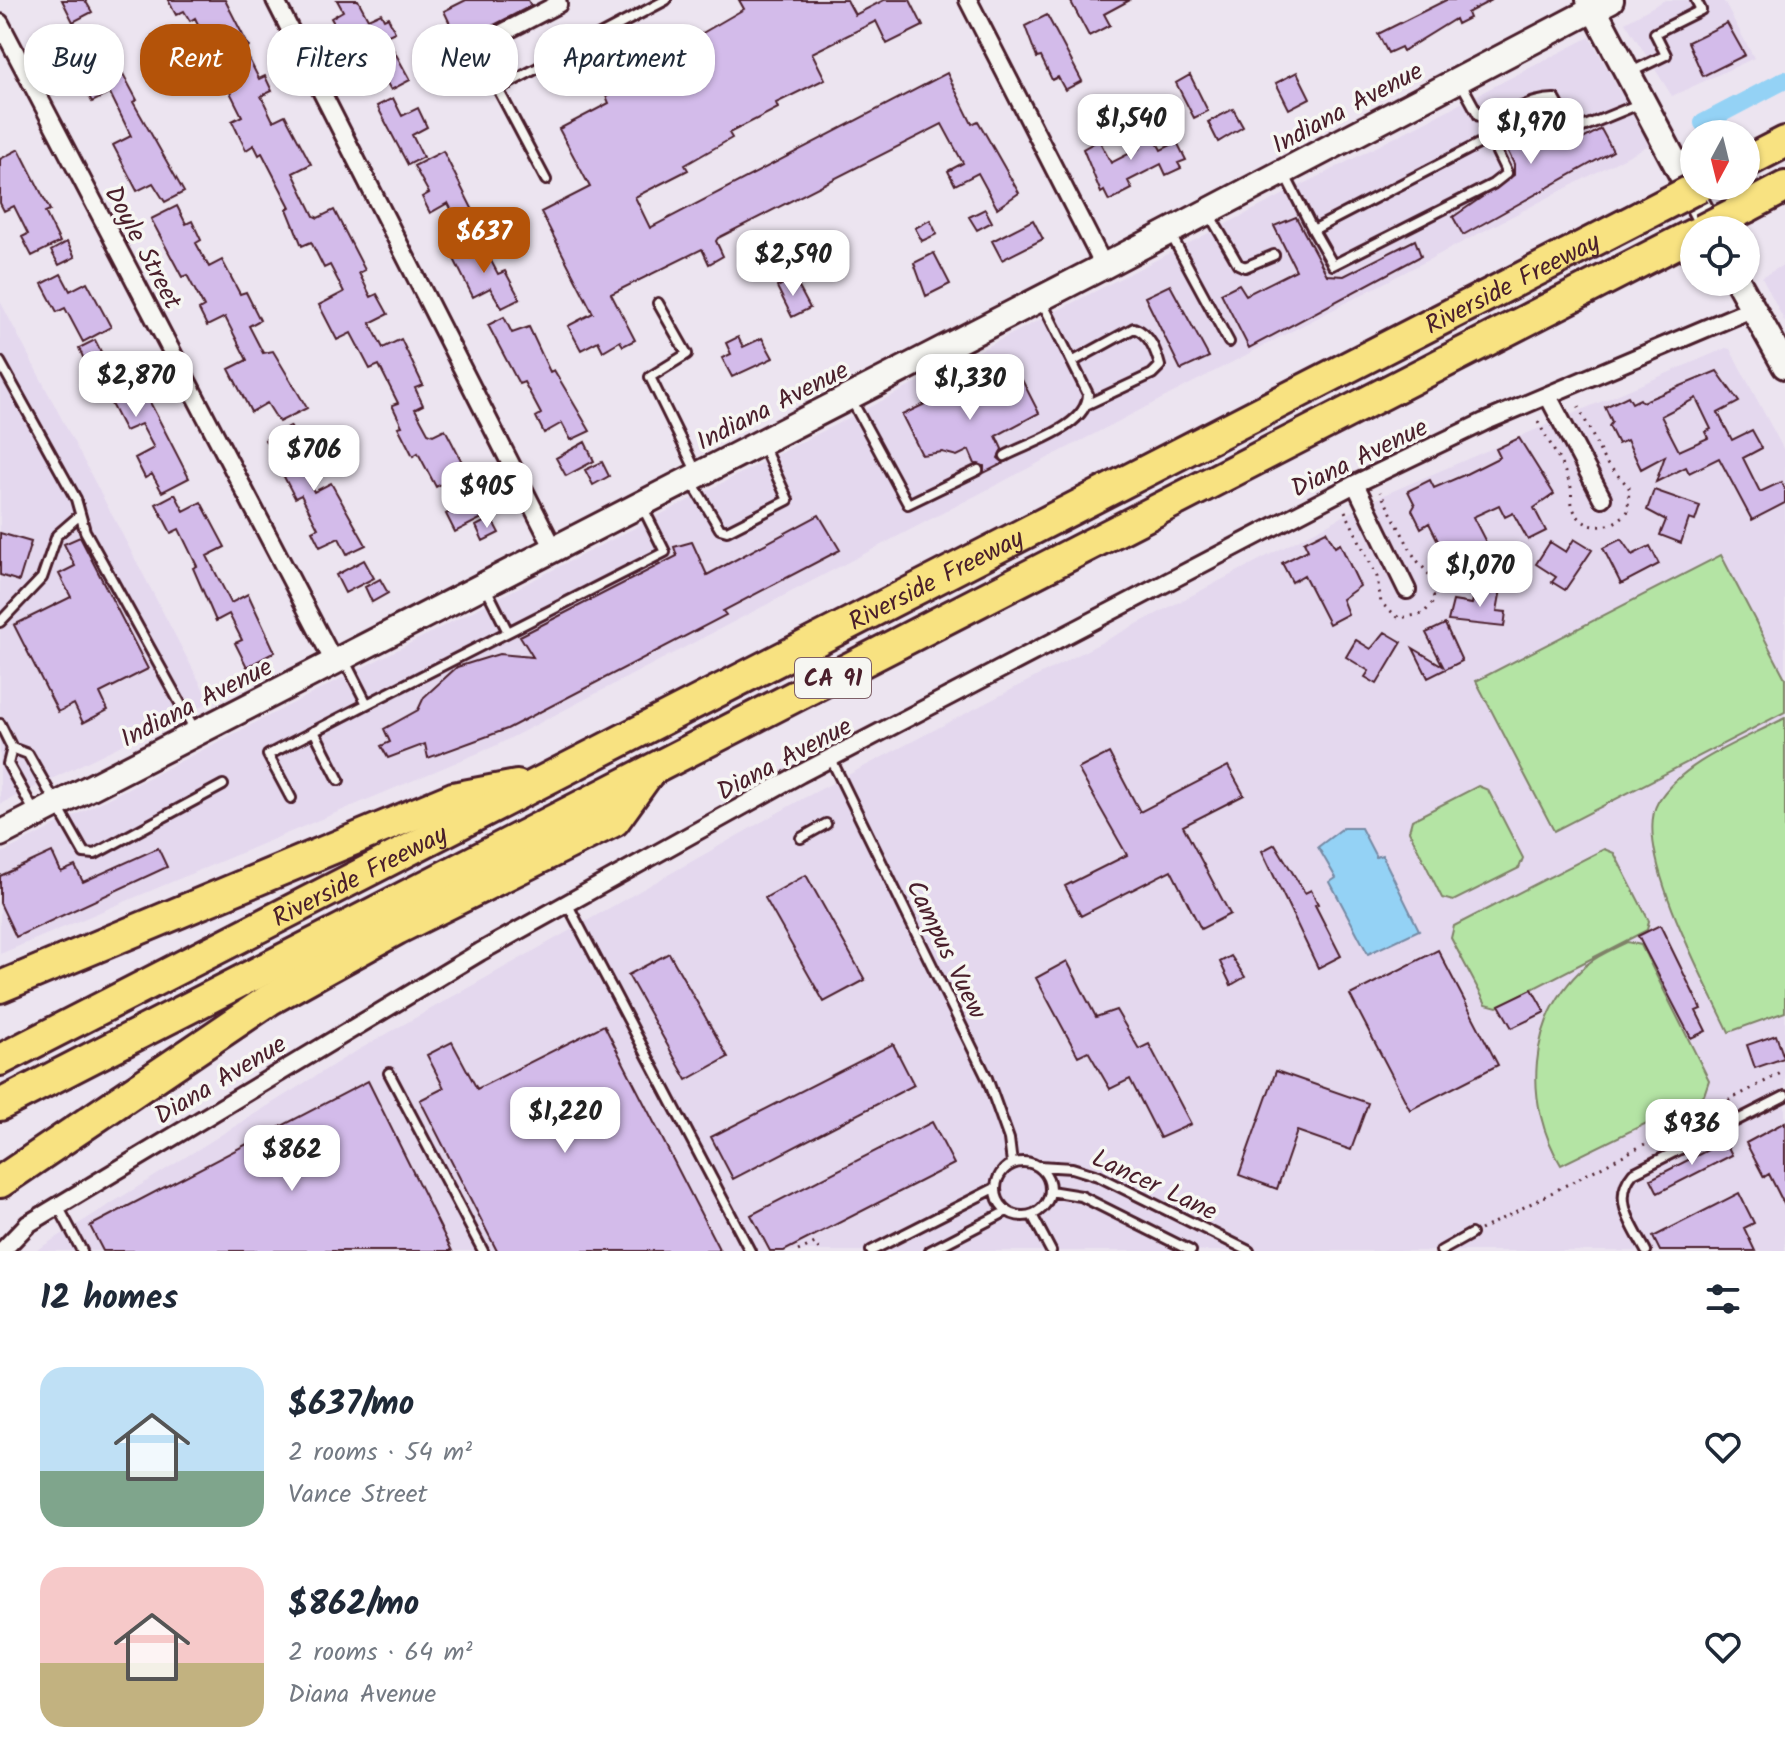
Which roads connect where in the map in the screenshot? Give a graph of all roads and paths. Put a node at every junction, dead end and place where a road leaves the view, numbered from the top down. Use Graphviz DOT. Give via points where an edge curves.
graph roads {
  1 [pos="275,0"];
  2 [pos="666,0"];
  3 [pos="968,0"];
  4 [pos="1696,0"];
  5 [pos="558,2"];
  6 [pos="1598,3"];
  7 [pos="0,23"];
  8 [pos="517,24"];
  9 [pos="1628,73"];
  10 [pos="1459,79"];
  11 [pos="1643,102"];
  12 [pos="1485,117"];
  13 [pos="1490,138"];
  14 [pos="1785,142"];
  15 [pos="1760,155"];
  16 [pos="1284,172"];
  17 [pos="546,180"];
  18 [pos="1785,187"];
  19 [pos="1680,196"];
  20 [pos="1208,212"];
  21 [pos="1704,216"];
  22 [pos="1729,216"];
  23 [pos="1313,230"];
  24 [pos="1169,232"];
  25 [pos="1680,241"];
  26 [pos="1274,255"];
  27 [pos="1104,266"];
  28 [pos="1747,296"];
  29 [pos="1040,299"];
  30 [pos="658,303"];
  31 [pos="1754,308"];
  32 [pos="1229,342"];
  33 [pos="0,362"];
  34 [pos="1072,362"];
  35 [pos="1785,366"];
  36 [pos="1548,396"];
  37 [pos="849,397"];
  38 [pos="1088,404"];
  39 [pos="761,442"];
  40 [pos="1005,456"];
  41 [pos="978,470"];
  42 [pos="694,476"];
  43 [pos="1355,484"];
  44 [pos="1602,498"];
  45 [pos="641,504"];
  46 [pos="80,515"];
  47 [pos="554,549"];
  48 [pos="484,585"];
  49 [pos="1407,590"];
  50 [pos="0,622"];
  51 [pos="508,632"];
  52 [pos="339,660"];
  53 [pos="367,704"];
  54 [pos="0,724"];
  55 [pos="314,731"];
  56 [pos="196,733"];
  57 [pos="12,748"];
  58 [pos="831,759"];
  59 [pos="649,772"];
  60 [pos="339,780"];
  61 [pos="550,780"];
  62 [pos="223,785"];
  63 [pos="291,798"];
  64 [pos="48,806"];
  65 [pos="826,824"];
  66 [pos="0,834"];
  67 [pos="801,838"];
  68 [pos="568,905"];
  69 [pos="0,987"];
  70 [pos="0,1060"];
  71 [pos="1785,1071"];
  72 [pos="389,1073"];
  73 [pos="1785,1096"];
  74 [pos="0,1105"];
  75 [pos="1012,1163"];
  76 [pos="1039,1166"];
  77 [pos="0,1182"];
  78 [pos="995,1188"];
  79 [pos="1050,1191"];
  80 [pos="58,1206"];
  81 [pos="1007,1211"];
  82 [pos="1032,1215"];
  83 [pos="1471,1234"];
  84 [pos="2,1251"];
  85 [pos="82,1251"];
  86 [pos="483,1251"];
  87 [pos="750,1251"];
  88 [pos="798,1251"];
  89 [pos="820,1251"];
  90 [pos="871,1251"];
  91 [pos="930,1251"];
  92 [pos="1051,1251"];
  93 [pos="1191,1251"];
  94 [pos="1249,1251"];
  95 [pos="1441,1251"];
  96 [pos="1646,1251"];
  1 -- 47 [label="street"];
  2 -- 17 [label="lane" via="498,89"];
  3 -- 27 [label="street"];
  4 -- 9 [label="lane" via="1701,10 1655,33 1666,55"];
  5 -- 8 [label="street"];
  6 -- 9 [label="street"];
  6 -- 10 [label="street, Indiana Avenue"];
  7 -- 52 [label="street, Doyle Street"];
  9 -- 11 [label="street"];
  10 -- 12 [label="lane" via="1479,116"];
  10 -- 16 [label="street, Indiana Avenue"];
  11 -- 12 [label="lane" via="1578,129 1555,99 1535,99"];
  11 -- 21 [label="street"];
  12 -- 13 [label="lane"];
  13 -- 23 [label="lane"];
  13 -- 23 [label="lane" via="1507,173 1493,184 1333,265"];
  14 -- 15 [label="highway"];
  16 -- 20 [label="street, Indiana Avenue"];
  16 -- 23 [label="lane"];
  18 -- 22 [label="highway, bridge"];
  19 -- 61 [label="highway, Riverside Freeway / CA 91, bridge"];
  20 -- 24 [label="street, Indiana Avenue"];
  20 -- 26 [label="lane" via="1238,264 1245,267"];
  24 -- 27 [label="street, Indiana Avenue"];
  24 -- 32 [label="lane"];
  25 -- 59 [label="highway, Riverside Freeway / CA 91"];
  27 -- 29 [label="street, Indiana Avenue"];
  28 -- 31 [label="street"];
  29 -- 34 [label="lane"];
  29 -- 37 [label="street, Indiana Avenue"];
  30 -- 42 [label="lane" via="687,354 650,377"];
  31 -- 35 [label="street" via="1773,334"];
  31 -- 36 [label="street, Diana Avenue"];
  33 -- 46 [label="lane"];
  34 -- 38 [label="lane"];
  34 -- 38 [label="lane" via="1134,328 1156,351 1160,366 1152,374"];
  36 -- 43 [label="street, Diana Avenue"];
  36 -- 44 [label="street"];
  37 -- 39 [label="street, Indiana Avenue"];
  37 -- 41 [label="lane" via="908,504"];
  38 -- 40 [label="lane" via="1081,417"];
  39 -- 42 [label="street, Indiana Avenue"];
  39 -- 42 [label="lane" via="788,500 727,531 720,529"];
  42 -- 45 [label="street, Indiana Avenue"];
  43 -- 49 [label="street"];
  43 -- 58 [label="street, Diana Avenue"];
  45 -- 47 [label="street, Indiana Avenue"];
  45 -- 51 [label="lane" via="665,552"];
  46 -- 50 [label="lane" via="57,535 42,578"];
  46 -- 56 [label="lane"];
  47 -- 48 [label="street, Indiana Avenue"];
  48 -- 51 [label="lane"];
  48 -- 52 [label="street, Indiana Avenue"];
  51 -- 53 [label="lane"];
  52 -- 53 [label="lane"];
  52 -- 56 [label="street, Indiana Avenue"];
  53 -- 55 [label="lane"];
  54 -- 57 [label="lane"];
  55 -- 60 [label="lane"];
  55 -- 63 [label="lane" via="268,755"];
  56 -- 64 [label="street, Indiana Avenue"];
  57 -- 64 [label="lane" via="28,754"];
  57 -- 64 [label="lane" via="8,764"];
  58 -- 68 [label="street, Diana Avenue"];
  58 -- 75 [label="lane, Campus Vuew" via="987,1078"];
  59 -- 74 [label="highway, Riverside Freeway / CA 91"];
  59 -- 77 [label="highway" via="614,821 397,929 269,1000"];
  61 -- 69 [label="highway" via="453,798"];
  61 -- 70 [label="highway, Riverside Freeway / CA 91"];
  62 -- 64 [label="lane" via="95,854 84,853"];
  64 -- 66 [label="street, Indiana Avenue"];
  65 -- 67 [label="lane"];
  68 -- 80 [label="street, Diana Avenue" via="480,952"];
  68 -- 87 [label="lane"];
  71 -- 83 [label="path"];
  72 -- 86 [label="lane"];
  73 -- 96 [label="lane" via="1633,1173 1624,1190 1624,1208"];
  75 -- 76 [label="lane"];
  75 -- 78 [label="lane" via="1000,1173"];
  76 -- 79 [label="lane"];
  76 -- 94 [label="lane, Lancer Lane" via="1098,1176"];
  78 -- 81 [label="lane"];
  78 -- 90 [label="lane"];
  79 -- 82 [label="lane" via="1044,1206"];
  79 -- 93 [label="lane, Lancer Lane" via="1081,1196"];
  80 -- 84 [label="street, Diana Avenue" via="28,1224"];
  80 -- 85 [label="lane"];
  81 -- 82 [label="lane"];
  81 -- 91 [label="lane"];
  82 -- 92 [label="lane"];
  83 -- 95 [label="lane"];
  88 -- 89 [label="path" via="815,1243"];
}
